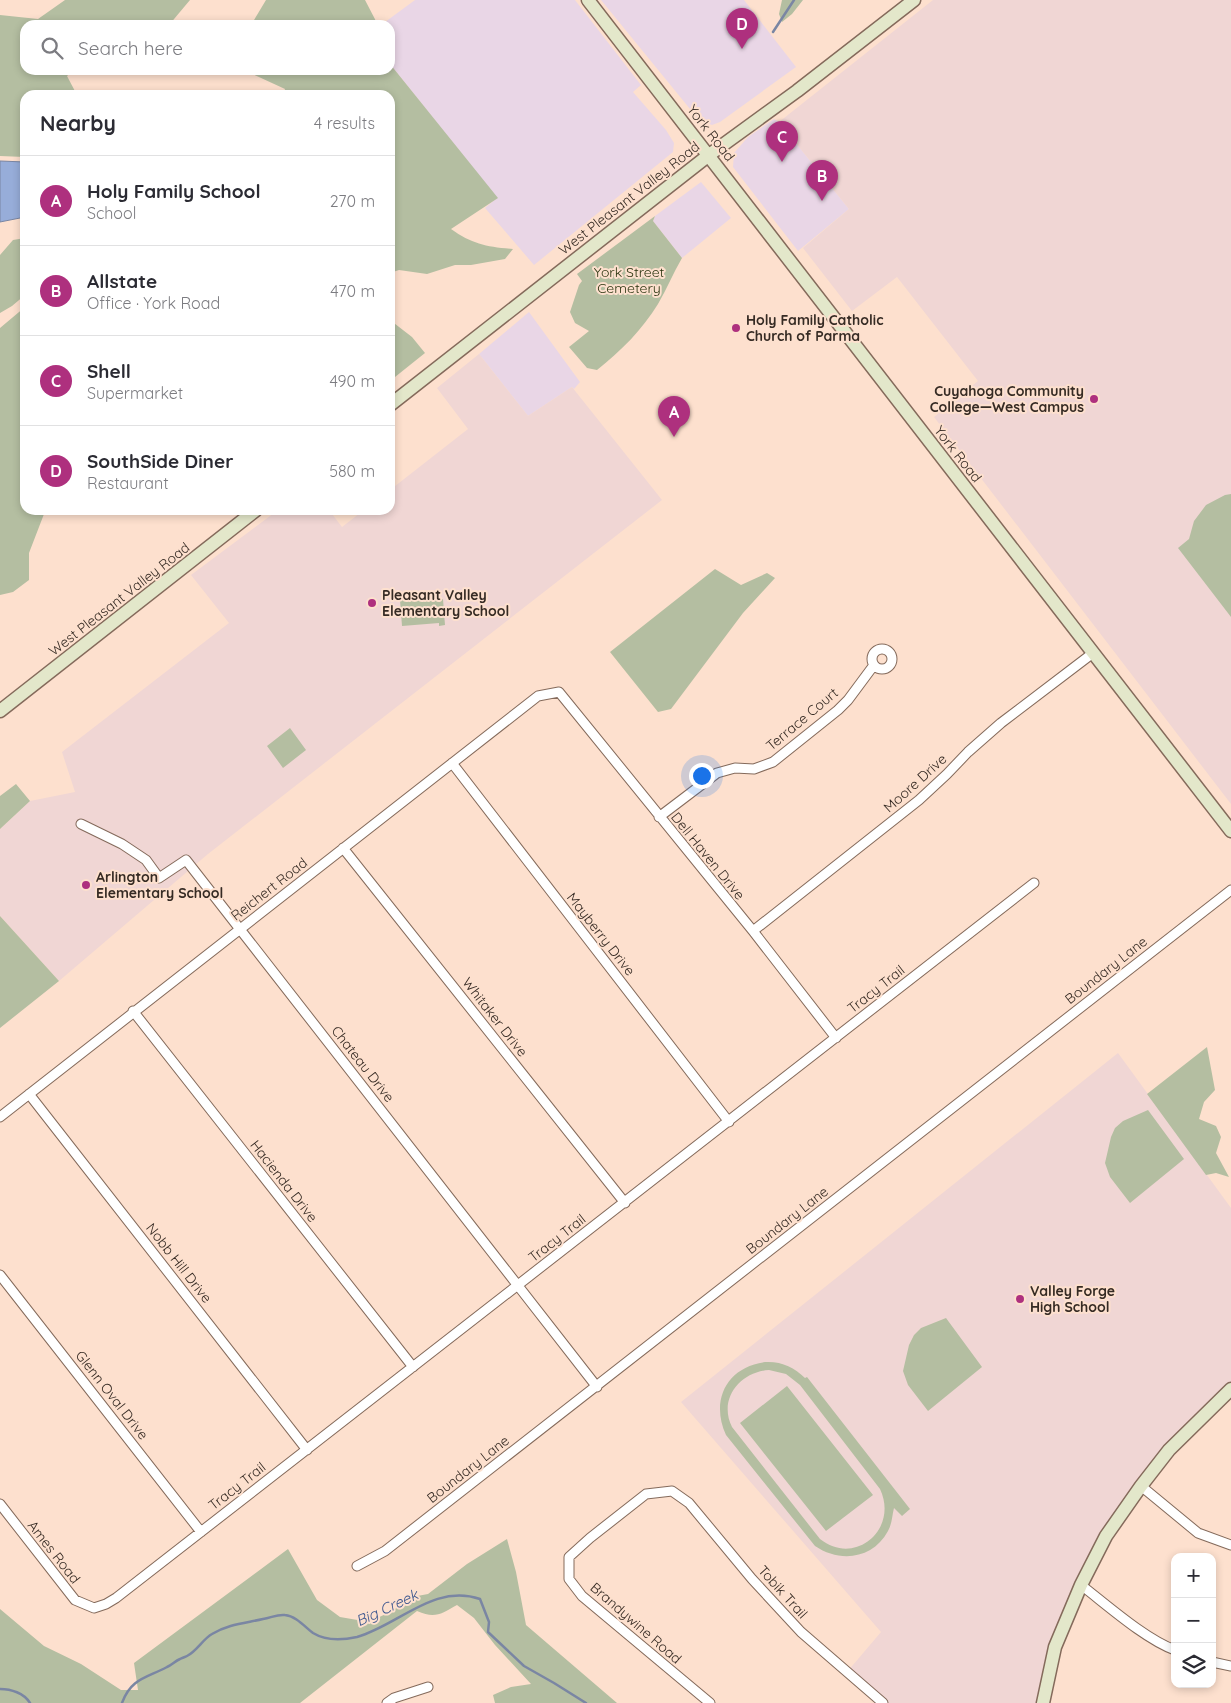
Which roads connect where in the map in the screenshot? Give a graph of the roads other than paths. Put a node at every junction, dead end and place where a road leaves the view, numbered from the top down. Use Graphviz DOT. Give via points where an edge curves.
graph roads {
  1 [pos="588,0"];
  2 [pos="914,0"];
  3 [pos="709,155"];
  4 [pos="395,401"];
  5 [pos="250,515"];
  6 [pos="1093,652"];
  7 [pos="874,664"];
  8 [pos="559,692"];
  9 [pos="0,711"];
  10 [pos="452,764"];
  11 [pos="659,817"];
  12 [pos="81,824"];
  13 [pos="1231,831"];
  14 [pos="343,848"];
  15 [pos="1034,883"];
  16 [pos="1231,890"];
  17 [pos="240,928"];
  18 [pos="753,931"];
  19 [pos="133,1011"];
  20 [pos="836,1038"];
  21 [pos="29,1094"];
  22 [pos="0,1117"];
  23 [pos="729,1122"];
  24 [pos="625,1203"];
  25 [pos="0,1275"];
  26 [pos="518,1286"];
  27 [pos="413,1367"];
  28 [pos="597,1387"];
  29 [pos="1231,1389"];
  30 [pos="307,1450"];
  31 [pos="1141,1486"];
  32 [pos="672,1491"];
  33 [pos="0,1504"];
  34 [pos="201,1532"];
  35 [pos="1231,1545"];
  36 [pos="357,1566"];
  37 [pos="1081,1586"];
  38 [pos="94,1608"];
  39 [pos="1171,1648"];
  40 [pos="1216,1663"];
  41 [pos="1231,1666"];
  42 [pos="428,1687"];
  43 [pos="1046,1700"];
  44 [pos="387,1703"];
  45 [pos="710,1703"];
  46 [pos="884,1703"];
  1 -- 3 [label="main road, York Road"];
  2 -- 3 [label="main road, West Pleasant Valley Road"];
  3 -- 4 [label="main road, West Pleasant Valley Road"];
  3 -- 6 [label="main road, York Road"];
  5 -- 9 [label="main road, West Pleasant Valley Road"];
  6 -- 13 [label="main road, York Road"];
  6 -- 18 [label="street, Moore Drive" via="968,752 919,800"];
  7 -- 11 [label="street, Terrace Court" via="838,710 773,762 754,769 735,768 717,773"];
  8 -- 10 [label="street, Reichert Road" via="538,696"];
  8 -- 11 [label="street, Dell Haven Drive"];
  10 -- 14 [label="street, Reichert Road"];
  10 -- 23 [label="street, Mayberry Drive"];
  11 -- 18 [label="street, Dell Haven Drive"];
  12 -- 17 [label="street, Chateau Drive" via="138,854 159,878 186,860"];
  14 -- 17 [label="street, Reichert Road"];
  14 -- 24 [label="street, Whitaker Drive"];
  15 -- 20 [label="street, Tracy Trail"];
  16 -- 28 [label="street, Boundary Lane"];
  17 -- 19 [label="street, Reichert Road"];
  17 -- 26 [label="street, Chateau Drive"];
  18 -- 20 [label="street, Dell Haven Drive"];
  19 -- 21 [label="street, Reichert Road"];
  19 -- 27 [label="street, Hacienda Drive"];
  20 -- 23 [label="street, Tracy Trail"];
  21 -- 22 [label="street, Reichert Road"];
  21 -- 30 [label="street, Nobb Hill Drive"];
  23 -- 24 [label="street, Tracy Trail"];
  24 -- 26 [label="street, Tracy Trail"];
  25 -- 34 [label="street, Glenn Oval Drive"];
  26 -- 27 [label="street, Tracy Trail"];
  26 -- 28 [label="street, Chateau Drive"];
  27 -- 30 [label="street, Tracy Trail"];
  28 -- 36 [label="street, Boundary Lane" via="385,1551"];
  29 -- 31 [label="main road" via="1169,1450"];
  30 -- 34 [label="street, Tracy Trail"];
  31 -- 35 [label="street" via="1198,1533"];
  31 -- 37 [label="main road" via="1106,1536"];
  32 -- 45 [label="street, Brandywine Road" via="646,1494 590,1538 570,1557 569,1579 582,1596"];
  32 -- 46 [label="street, Tobik Trail" via="689,1503 801,1632"];
  33 -- 38 [label="street, Ames Road" via="75,1600"];
  34 -- 38 [label="street, Tracy Trail" via="116,1598"];
  37 -- 39 [label="street"];
  37 -- 43 [label="main road" via="1056,1648"];
  40 -- 41 [label="street"];
  42 -- 44 [label="street"];
}
